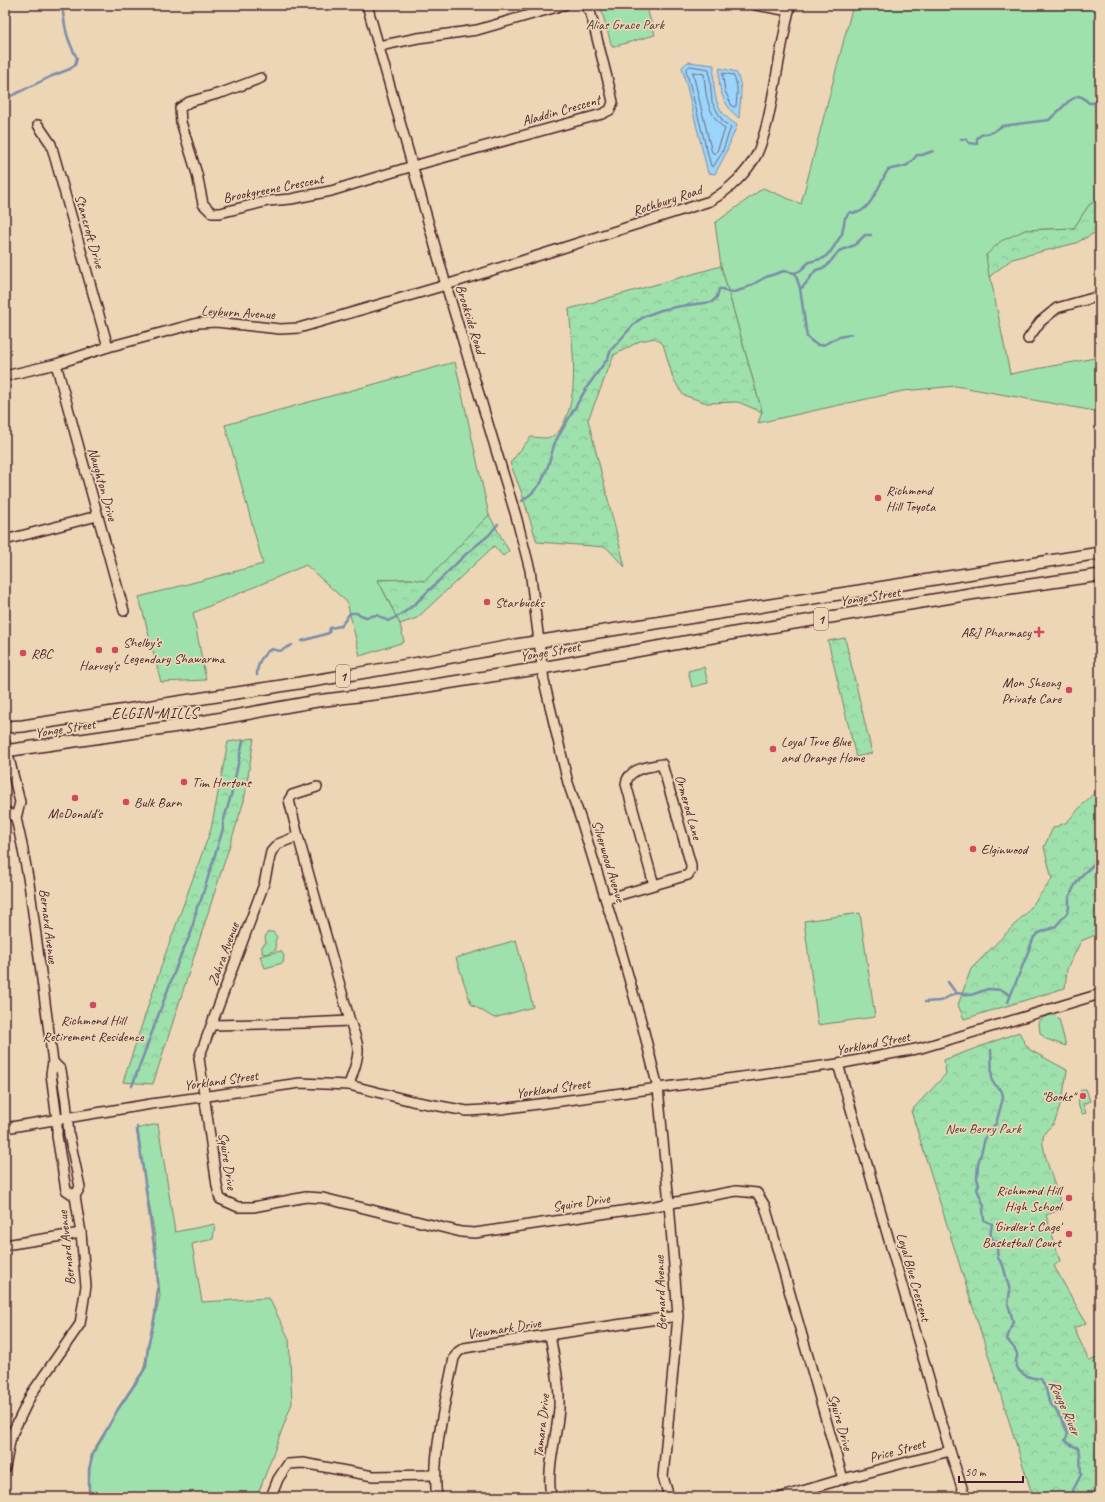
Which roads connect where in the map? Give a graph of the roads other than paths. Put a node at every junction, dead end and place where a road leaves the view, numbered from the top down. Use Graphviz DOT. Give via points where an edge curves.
graph roads {
  1 [pos="367,5"];
  2 [pos="564,5"];
  3 [pos="584,5"];
  4 [pos="756,5"];
  5 [pos="789,8"];
  6 [pos="379,46"];
  7 [pos="261,78"];
  8 [pos="38,126"];
  9 [pos="413,166"];
  10 [pos="446,285"];
  11 [pos="1100,296"];
  12 [pos="1028,339"];
  13 [pos="108,347"];
  14 [pos="56,364"];
  15 [pos="5,376"];
  16 [pos="97,516"];
  17 [pos="5,540"];
  18 [pos="1100,553"];
  19 [pos="1100,575"];
  20 [pos="124,612"];
  21 [pos="538,642"];
  22 [pos="542,668"];
  23 [pos="5,727"];
  24 [pos="6,748"];
  25 [pos="317,787"];
  26 [pos="5,811"];
  27 [pos="16,818"];
  28 [pos="298,836"];
  29 [pos="654,885"];
  30 [pos="606,899"];
  31 [pos="1100,994"];
  32 [pos="350,1021"];
  33 [pos="212,1025"];
  34 [pos="53,1062"];
  35 [pos="838,1064"];
  36 [pos="349,1085"];
  37 [pos="658,1088"];
  38 [pos="204,1097"];
  39 [pos="68,1118"];
  40 [pos="57,1120"];
  41 [pos="5,1128"];
  42 [pos="75,1196"];
  43 [pos="669,1203"];
  44 [pos="81,1233"];
  45 [pos="5,1245"];
  46 [pos="678,1316"];
  47 [pos="550,1335"];
  48 [pos="950,1451"];
  49 [pos="5,1468"];
  50 [pos="435,1474"];
  51 [pos="843,1479"];
  52 [pos="5,1492"];
  53 [pos="6,1497"];
  54 [pos="271,1497"];
  55 [pos="437,1497"];
  56 [pos="551,1497"];
  57 [pos="669,1497"];
  58 [pos="782,1497"];
  59 [pos="966,1497"];
  1 -- 6 [label="street, Brookside Road"];
  2 -- 6 [label="street" via="477,30"];
  3 -- 9 [label="street, Aladdin Crescent" via="590,11 611,93 613,102 610,110"];
  4 -- 5 [label="street"];
  5 -- 10 [label="street, Rothbury Road" via="761,142 748,167 724,192 702,205"];
  6 -- 9 [label="street, Brookside Road"];
  7 -- 9 [label="street, Brookgreene Crescent" via="189,102 180,108 179,116 197,174 203,204 212,213 268,201 331,192"];
  8 -- 13 [label="street, Stancroft Drive" via="51,144"];
  9 -- 10 [label="street, Brookside Road"];
  10 -- 13 [label="street, Leyburn Avenue" via="299,328 198,323"];
  10 -- 21 [label="street, Brookside Road" via="530,570"];
  11 -- 12 [label="street" via="1057,308 1040,322"];
  13 -- 14 [label="street, Leyburn Avenue"];
  14 -- 15 [label="street, Leyburn Avenue"];
  14 -- 16 [label="street, Naughton Drive"];
  16 -- 17 [label="street"];
  16 -- 20 [label="street, Naughton Drive"];
  18 -- 21 [label="main road, Yonge Street / 1"];
  19 -- 22 [label="main road, Yonge Street / 1" via="763,628"];
  21 -- 22 [label="street, Silverwood Avenue"];
  21 -- 23 [label="main road, Yonge Street / 1" via="224,696"];
  22 -- 24 [label="main road, Yonge Street / 1" via="317,701 178,726"];
  22 -- 30 [label="street, Silverwood Avenue" via="568,783"];
  24 -- 27 [label="street, Bernard Avenue" via="20,802"];
  25 -- 28 [label="street" via="292,795 289,800"];
  26 -- 27 [label="street"];
  27 -- 34 [label="street, Bernard Avenue" via="29,883"];
  28 -- 32 [label="street"];
  28 -- 33 [label="street, Zahra Avenue" via="278,844 271,852 264,884"];
  29 -- 29 [label="street, Ormerod Lane" via="688,875 691,867 662,764 638,770 626,780"];
  29 -- 30 [label="street, Ormerod Lane"];
  30 -- 37 [label="street, Silverwood Avenue"];
  31 -- 35 [label="street, Yorkland Street" via="921,1048"];
  32 -- 33 [label="street"];
  32 -- 36 [label="street" via="358,1050"];
  33 -- 38 [label="street, Zahra Avenue" via="199,1058"];
  34 -- 39 [label="street, Bernard Avenue" via="61,1070"];
  34 -- 40 [label="street, Bernard Avenue" via="51,1074"];
  35 -- 37 [label="street, Yorkland Street"];
  35 -- 48 [label="street, Loyal Blue Crescent"];
  36 -- 37 [label="street, Yorkland Street" via="412,1101 467,1111 501,1109"];
  36 -- 38 [label="street, Yorkland Street" via="300,1083"];
  37 -- 43 [label="street, Bernard Avenue"];
  38 -- 39 [label="street, Yorkland Street"];
  38 -- 43 [label="street, Squire Drive" via="220,1199 238,1207 253,1207 306,1197 323,1198 358,1205 391,1216 475,1233"];
  39 -- 40 [label="street, Yorkland Street"];
  39 -- 42 [label="street, Bernard Avenue" via="80,1188"];
  40 -- 41 [label="street, Yorkland Street"];
  40 -- 42 [label="street, Bernard Avenue" via="57,1136 66,1190"];
  42 -- 44 [label="street, Bernard Avenue"];
  43 -- 46 [label="street, Bernard Avenue"];
  43 -- 51 [label="street, Squire Drive" via="736,1191 757,1193 761,1197"];
  44 -- 45 [label="street"];
  44 -- 49 [label="street, Bernard Avenue" via="86,1286 80,1324 32,1393 11,1436"];
  46 -- 47 [label="street, Viewmark Drive"];
  46 -- 57 [label="street, Bernard Avenue" via="664,1477"];
  47 -- 50 [label="street, Viewmark Drive" via="464,1348 458,1352 450,1375"];
  47 -- 56 [label="street, Tamara Drive" via="559,1391 559,1410 550,1472"];
  48 -- 51 [label="street, Price Street"];
  48 -- 59 [label="street, Loyal Blue Crescent"];
  50 -- 54 [label="street" via="373,1476 303,1463 288,1464 278,1479"];
  50 -- 55 [label="street, Viewmark Drive"];
  51 -- 58 [label="street, Price Street"];
  52 -- 53 [label="street"];
}
